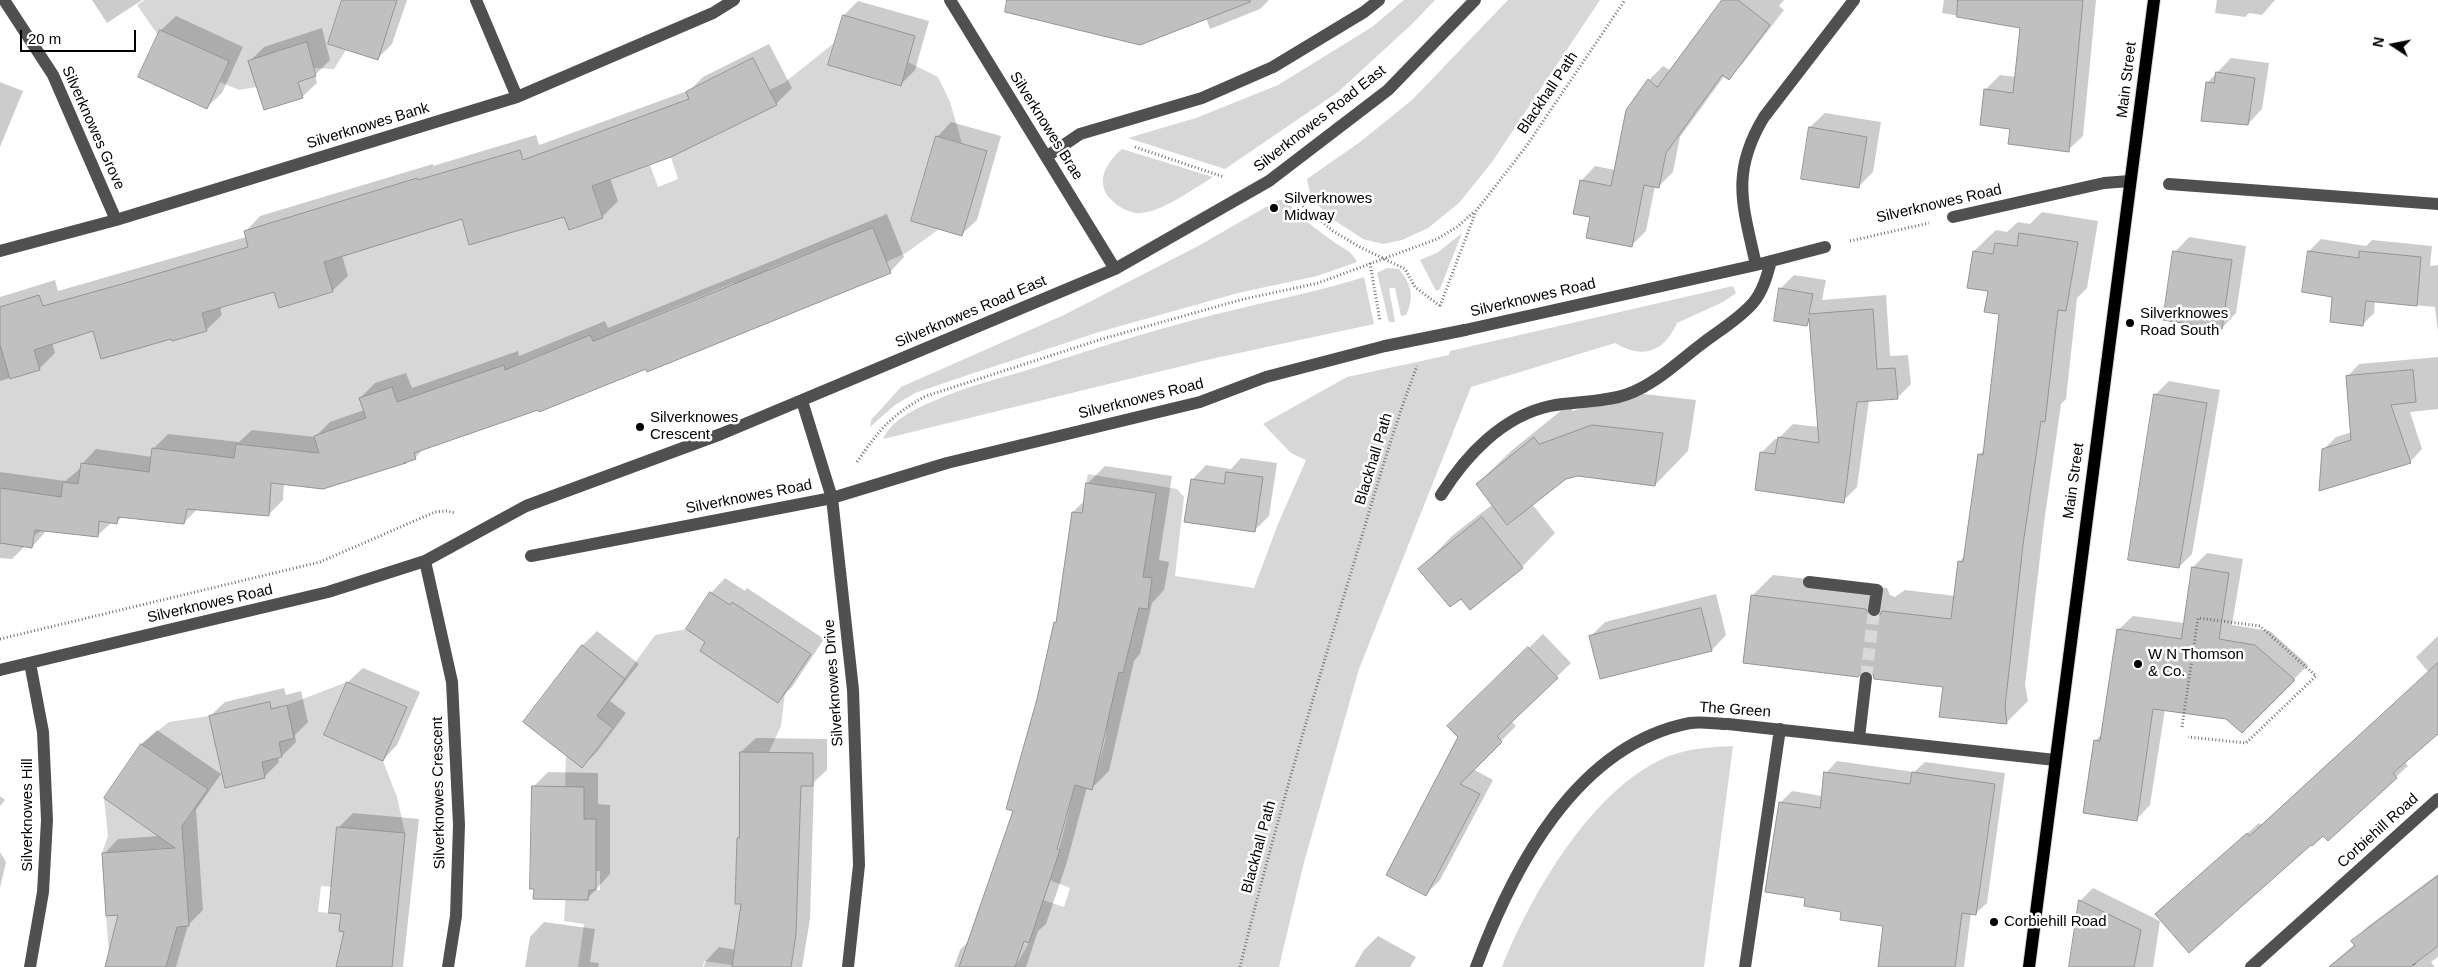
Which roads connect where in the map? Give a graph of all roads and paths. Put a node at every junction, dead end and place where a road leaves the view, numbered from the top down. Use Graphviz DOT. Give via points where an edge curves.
graph roads {
  1 [pos="4,0"];
  2 [pos="476,0"];
  3 [pos="734,0"];
  4 [pos="950,0"];
  5 [pos="1380,0"];
  6 [pos="1475,0"];
  7 [pos="1626,0"];
  8 [pos="1854,0"];
  9 [pos="2154,0"];
  10 [pos="517,97"];
  11 [pos="1046,157"];
  12 [pos="2130,181"];
  13 [pos="2170,184"];
  14 [pos="2438,204"];
  15 [pos="1476,211"];
  16 [pos="1953,217"];
  17 [pos="116,220"];
  18 [pos="1825,247"];
  19 [pos="0,251"];
  20 [pos="1771,261"];
  21 [pos="1370,263"];
  22 [pos="1756,265"];
  23 [pos="1116,269"];
  24 [pos="1437,315"];
  25 [pos="1384,346"];
  26 [pos="1419,361"];
  27 [pos="802,401"];
  28 [pos="1441,495"];
  29 [pos="832,498"];
  30 [pos="469,538"];
  31 [pos="531,556"];
  32 [pos="425,561"];
  33 [pos="1809,582"];
  34 [pos="1874,610"];
  35 [pos="0,639"];
  36 [pos="30,663"];
  37 [pos="0,670"];
  38 [pos="1866,678"];
  39 [pos="2182,727"];
  40 [pos="1780,729"];
  41 [pos="2188,737"];
  42 [pos="1859,738"];
  43 [pos="2055,760"];
  44 [pos="2438,799"];
  45 [pos="30,967"];
  46 [pos="448,967"];
  47 [pos="848,967"];
  48 [pos="1240,967"];
  49 [pos="1476,967"];
  50 [pos="1745,967"];
  51 [pos="2028,967"];
  52 [pos="2251,967"];
  1 -- 17 [label="street, Silverknowes Grove" via="52,74"];
  2 -- 10 [label="street"];
  3 -- 10 [label="street, Silverknowes Bank" via="713,13"];
  4 -- 11 [label="street, Silverknowes Brae"];
  5 -- 11 [label="street" via="1273,67 1202,98 1080,134"];
  6 -- 23 [label="street, Silverknowes Road East" via="1388,90 1269,180"];
  7 -- 15 [label="path, Blackhall Path" via="1525,148"];
  8 -- 22 [label="street" via="1752,136 1741,179"];
  9 -- 12 [label="main road, Main Street"];
  10 -- 17 [label="street, Silverknowes Bank"];
  11 -- 23 [label="street, Silverknowes Brae"];
  12 -- 16 [label="street, Silverknowes Road" via="2104,183"];
  12 -- 43 [label="main road, Main Street"];
  13 -- 14 [label="street"];
  15 -- 21 [label="path" via="1437,239"];
  15 -- 24 [label="path, Blackhall Path"];
  16 -- 18 [label="path, Silverknowes Road"];
  17 -- 19 [label="street, Silverknowes Bank"];
  18 -- 20 [label="street, Silverknowes Road"];
  20 -- 22 [label="street, Silverknowes Road"];
  20 -- 28 [label="street" via="1754,302 1736,320 1650,383 1629,394 1607,400 1548,407 1502,428 1458,468"];
  21 -- 25 [label="path"];
  21 -- 29 [label="path" via="1318,283 1240,300 1102,339 926,396 899,411 877,433"];
  22 -- 25 [label="street, Silverknowes Road, bridge"];
  23 -- 27 [label="street, Silverknowes Road East"];
  25 -- 29 [label="street, Silverknowes Road" via="1266,377 1200,402 947,463"];
  26 -- 48 [label="path, Blackhall Path" via="1402,406 1331,639 1264,870"];
  27 -- 29 [label="street, Silverknowes Drive"];
  27 -- 30 [label="street, Silverknowes Road East" via="526,506"];
  29 -- 31 [label="street, Silverknowes Road"];
  29 -- 47 [label="street, Silverknowes Drive" via="853,690 859,865"];
  30 -- 32 [label="street, Silverknowes Road East"];
  30 -- 35 [label="path" via="461,515 447,510 435,512 320,562"];
  32 -- 36 [label="street, Silverknowes Road" via="328,592"];
  32 -- 46 [label="street, Silverknowes Crescent" via="452,682 459,825 456,916"];
  33 -- 34 [label="street" via="1877,590"];
  36 -- 37 [label="street, Silverknowes Road"];
  36 -- 45 [label="street, Silverknowes Hill" via="43,732 47,820 43,892"];
  38 -- 42 [label="street"];
  39 -- 41 [label="path" via="2198,618 2260,626 2316,676 2246,743"];
  40 -- 42 [label="street, The Green"];
  40 -- 49 [label="street, The Green" via="1692,723 1636,742 1605,763 1571,796 1523,864"];
  40 -- 50 [label="street"];
  42 -- 43 [label="street, The Green"];
  43 -- 51 [label="main road, Main Street"];
  44 -- 52 [label="street, Corbiehill Road"];
}
